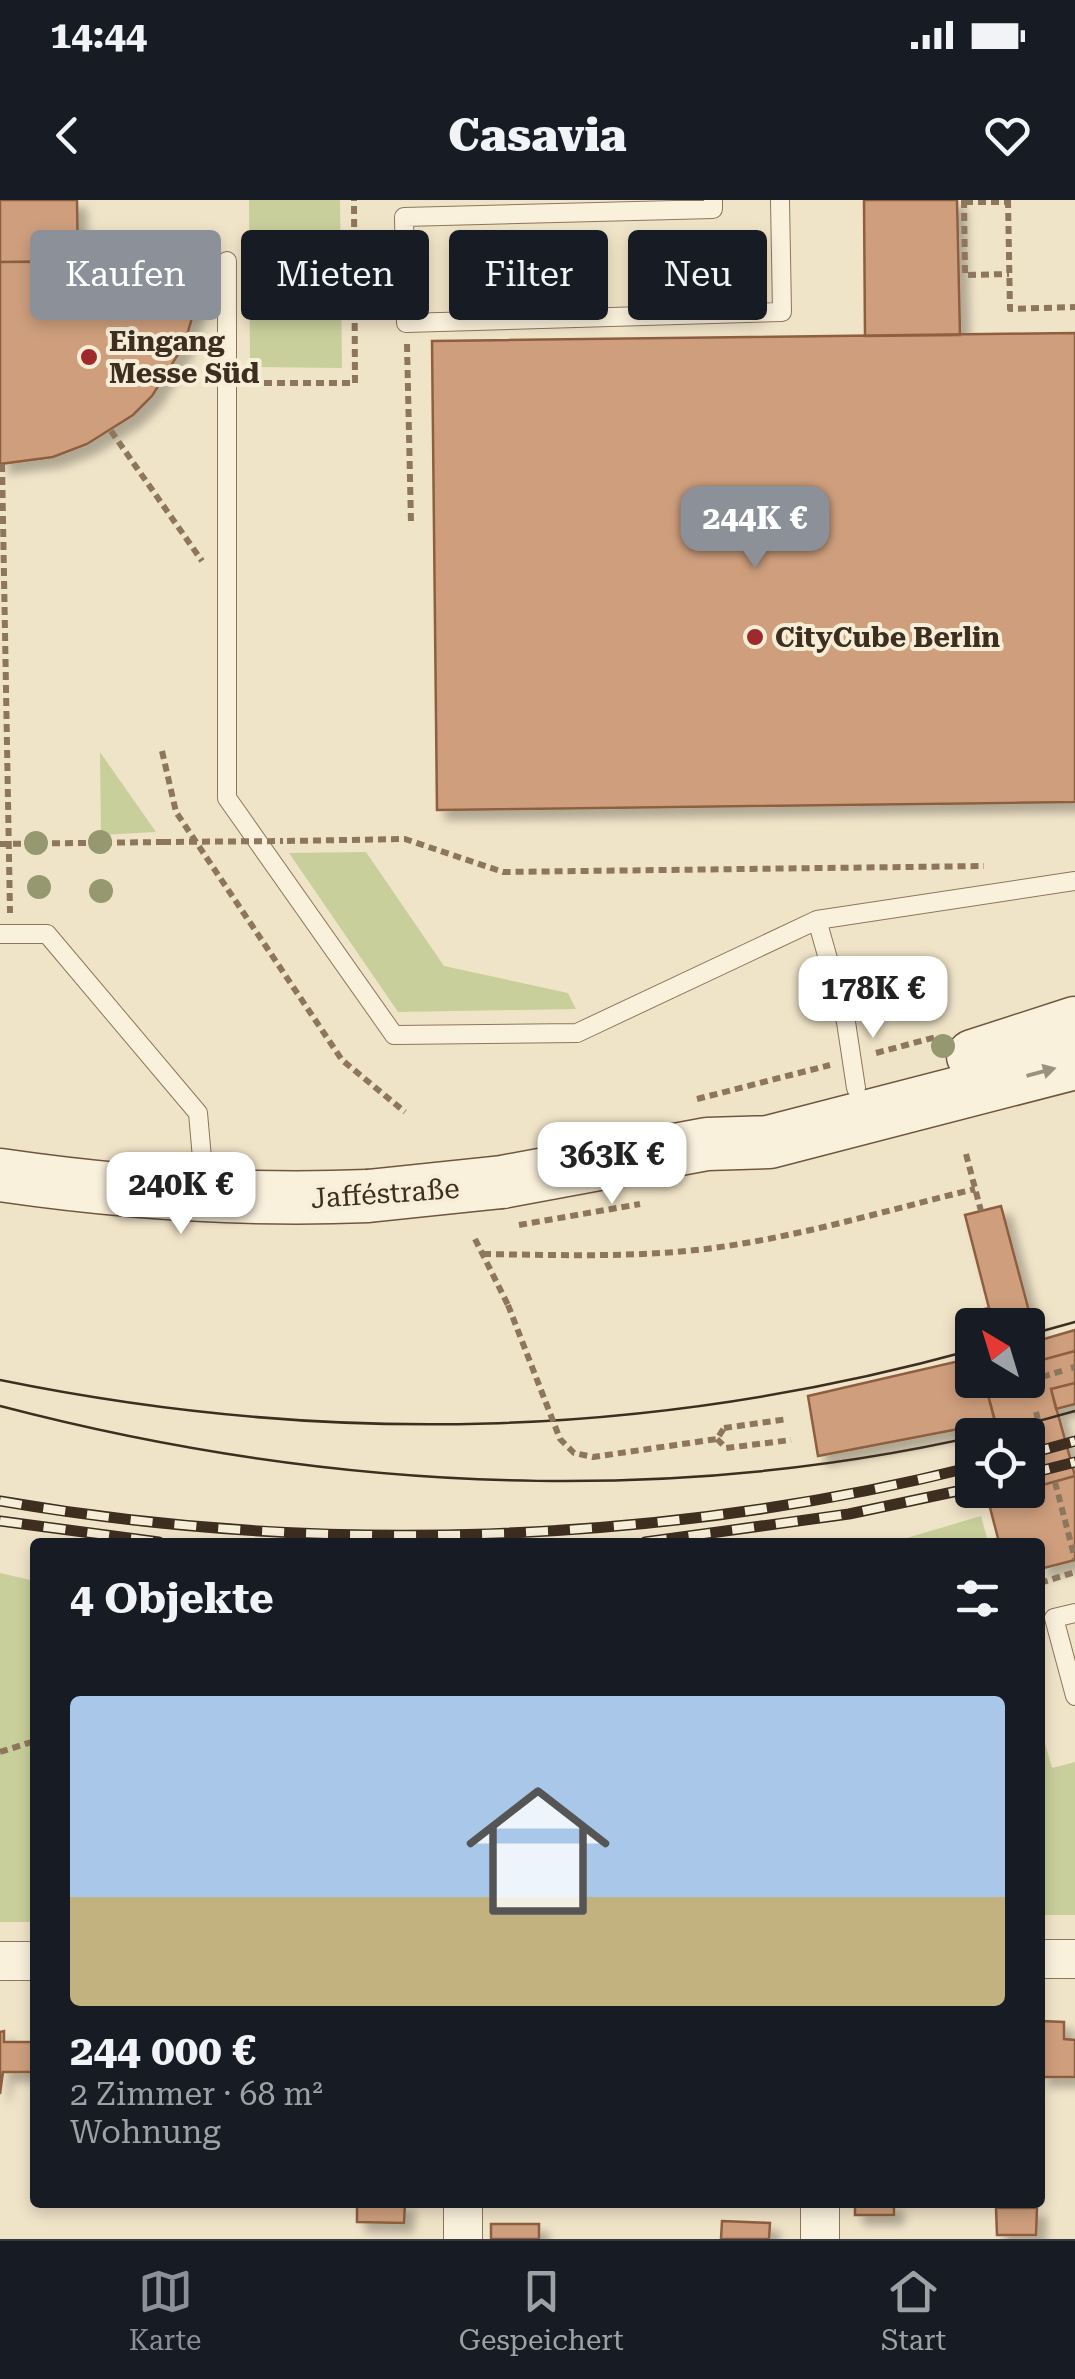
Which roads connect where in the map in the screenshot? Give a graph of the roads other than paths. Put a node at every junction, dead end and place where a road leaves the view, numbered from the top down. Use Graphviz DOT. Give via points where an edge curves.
graph roads {
  1 [pos="713,200"];
  2 [pos="780,200"];
  3 [pos="226,261"];
  4 [pos="1075,881"];
  5 [pos="818,920"];
  6 [pos="0,934"];
  7 [pos="1075,1023"];
  8 [pos="1075,1063"];
  9 [pos="854,1074"];
  10 [pos="692,1124"];
  11 [pos="0,1175"];
  12 [pos="205,1198"];
  13 [pos="1075,1613"];
  14 [pos="1075,1696"];
  15 [pos="1045,1959"];
  16 [pos="1075,1959"];
  17 [pos="0,1961"];
  18 [pos="30,1961"];
  19 [pos="463,2208"];
  20 [pos="820,2208"];
  21 [pos="464,2239"];
  22 [pos="820,2239"];
  1 -- 2 [label="lane" via="713,209 404,217 406,323 782,312"];
  3 -- 5 [label="lane" via="227,798 394,1035 577,1033"];
  4 -- 5 [label="lane"];
  5 -- 9 [label="lane"];
  6 -- 12 [label="lane" via="47,934 198,1113"];
  7 -- 9 [label="main road, Jafféstraße"];
  10 -- 8 [label="main road, Jafféstraße, one-way" via="769,1142"];
  9 -- 10 [label="main road, Jafféstraße" via="770,1111"];
  10 -- 12 [label="main road, Jafféstraße, bridge" via="502,1182 368,1196"];
  11 -- 12 [label="main road, Jafféstraße"];
  13 -- 14 [label="lane" via="1054,1618"];
  15 -- 16 [label="street"];
  17 -- 18 [label="street"];
  19 -- 21 [label="street"];
  20 -- 22 [label="street"];
}
